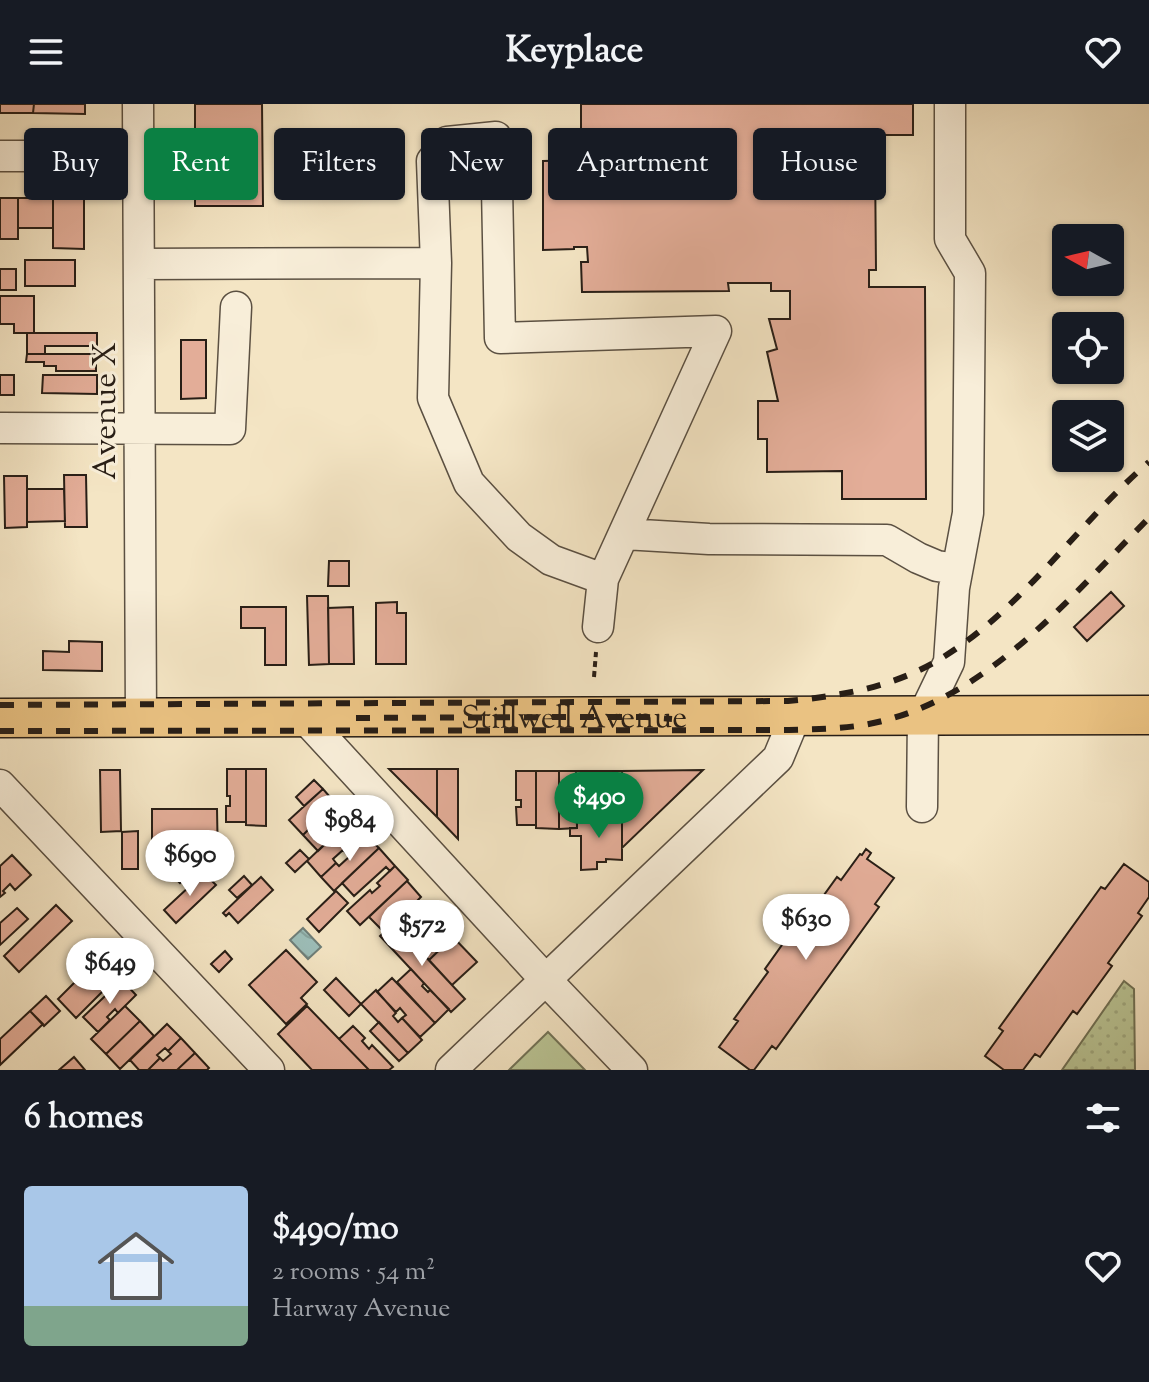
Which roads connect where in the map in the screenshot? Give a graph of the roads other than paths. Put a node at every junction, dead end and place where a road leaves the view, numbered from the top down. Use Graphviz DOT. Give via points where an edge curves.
graph roads {
  1 [pos="138,104"];
  2 [pos="950,104"];
  3 [pos="0,156"];
  4 [pos="139,156"];
  5 [pos="436,263"];
  6 [pos="139,264"];
  7 [pos="236,307"];
  8 [pos="0,428"];
  9 [pos="140,428"];
  10 [pos="624,534"];
  11 [pos="957,569"];
  12 [pos="603,579"];
  13 [pos="598,627"];
  14 [pos="1149,715"];
  15 [pos="923,716"];
  16 [pos="304,717"];
  17 [pos="795,717"];
  18 [pos="0,718"];
  19 [pos="141,718"];
  20 [pos="0,785"];
  21 [pos="922,807"];
  22 [pos="545,979"];
  23 [pos="269,1070"];
  24 [pos="451,1070"];
  25 [pos="632,1070"];
  1 -- 4 [label="street, Avenue X"];
  2 -- 11 [label="street" via="950,239 970,273 968,513"];
  3 -- 4 [label="street"];
  4 -- 6 [label="street, Avenue X"];
  5 -- 6 [label="street"];
  5 -- 10 [label="street" via="432,161 447,142 496,137 500,338 716,331"];
  5 -- 12 [label="street" via="433,398 469,483 519,537 551,560"];
  6 -- 9 [label="street, Avenue X"];
  7 -- 9 [label="street" via="230,429"];
  8 -- 9 [label="street"];
  9 -- 19 [label="street, Avenue X"];
  10 -- 11 [label="street" via="887,540 937,566"];
  10 -- 12 [label="street"];
  11 -- 15 [label="street" via="949,662"];
  12 -- 13 [label="street"];
  14 -- 15 [label="main road, Stillwell Avenue"];
  15 -- 17 [label="main road, Stillwell Avenue"];
  15 -- 21 [label="street"];
  16 -- 17 [label="main road, Stillwell Avenue"];
  16 -- 19 [label="main road, Stillwell Avenue"];
  16 -- 22 [label="street"];
  17 -- 22 [label="street" via="778,758"];
  18 -- 19 [label="main road, Stillwell Avenue"];
  20 -- 23 [label="street"];
  22 -- 24 [label="street"];
  22 -- 25 [label="street"];
}
